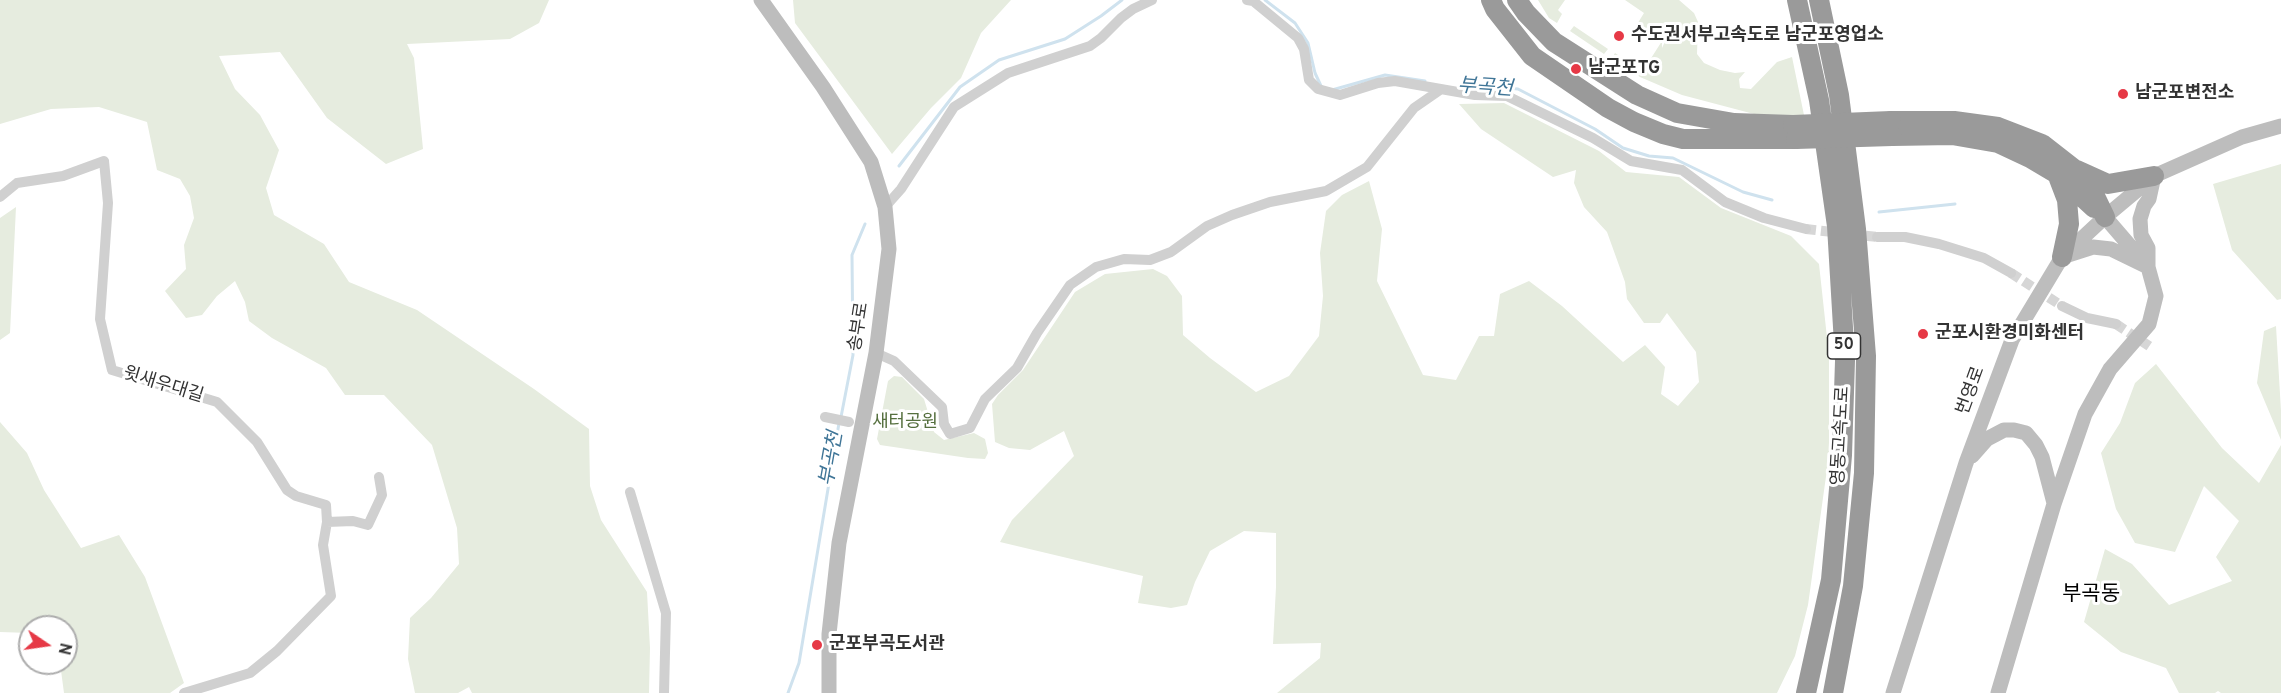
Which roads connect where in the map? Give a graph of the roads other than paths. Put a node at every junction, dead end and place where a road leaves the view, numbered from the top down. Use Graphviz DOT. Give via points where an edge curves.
graph roads {
  1 [pos="761,0"];
  2 [pos="1152,0"];
  3 [pos="1251,0"];
  4 [pos="1491,0"];
  5 [pos="1517,0"];
  6 [pos="1797,0"];
  7 [pos="1819,0"];
  8 [pos="1440,90"];
  9 [pos="2281,126"];
  10 [pos="1795,132"];
  11 [pos="2066,171"];
  12 [pos="2154,176"];
  13 [pos="0,197"];
  14 [pos="885,207"];
  15 [pos="2105,217"];
  16 [pos="1806,229"];
  17 [pos="1877,237"];
  18 [pos="2062,257"];
  19 [pos="2148,267"];
  20 [pos="2011,273"];
  21 [pos="2062,306"];
  22 [pos="2116,324"];
  23 [pos="876,353"];
  24 [pos="825,417"];
  25 [pos="849,422"];
  26 [pos="1966,463"];
  27 [pos="379,477"];
  28 [pos="630,492"];
  29 [pos="2054,504"];
  30 [pos="327,522"];
  31 [pos="1820,632"];
  32 [pos="184,693"];
  33 [pos="664,693"];
  34 [pos="829,693"];
  35 [pos="1791,693"];
  36 [pos="1806,693"];
  37 [pos="1833,693"];
  38 [pos="1893,693"];
  39 [pos="1998,693"];
  1 -- 14 [label="street, 송부로" via="871,162"];
  2 -- 14 [label="street" via="1133,9 1090,46 1008,73 954,107"];
  3 -- 8 [label="street" via="1298,38 1304,49 1309,80 1317,89 1340,95 1395,81"];
  4 -- 10 [label="highway" via="1532,56 1634,122 1683,139"];
  5 -- 10 [label="highway" via="1554,42 1637,95 1677,112"];
  6 -- 31 [label="highway, 영동고속도로 / 50" via="1819,100 1837,226 1845,361 1832,579"];
  7 -- 37 [label="highway, 영동고속도로 / 50" via="1841,106 1866,356 1864,474 1854,575"];
  8 -- 16 [label="street" via="1507,96 1631,161 1682,170 1725,202"];
  8 -- 23 [label="street" via="1414,108 1367,167 1326,191 1270,202 1232,215 1207,226 1171,252 1150,260 1124,259 1096,267 1070,285 1017,368 985,399 970,428 950,435 942,407 894,361"];
  9 -- 12 [label="street, 번영로" via="2242,137"];
  10 -- 11 [label="highway, bridge" via="1891,129 1954,121 1998,127 2042,144"];
  11 -- 12 [label="highway" via="2108,184"];
  11 -- 15 [label="highway" via="2094,194"];
  11 -- 18 [label="highway" via="2069,224"];
  12 -- 15 [label="street, 번영로"];
  12 -- 19 [label="street" via="2140,219 2141,235 2148,248"];
  13 -- 30 [label="street, 윗새우대길" via="17,183 63,176 105,161 108,203 100,319 112,370 217,402 257,441 287,490 326,505"];
  14 -- 23 [label="street, 송부로" via="890,249"];
  15 -- 18 [label="street, 번영로"];
  15 -- 19 [label="street"];
  17 -- 20 [label="street" via="1905,237 1939,244 1984,258"];
  18 -- 19 [label="street" via="2093,247 2111,249"];
  18 -- 26 [label="street, 번영로" via="2012,340"];
  19 -- 29 [label="street" via="2156,296 2149,324 2110,369 2085,414"];
  21 -- 22 [label="street" via="2087,318"];
  23 -- 34 [label="street, 송부로" via="839,543 829,634"];
  24 -- 25 [label="street"];
  26 -- 29 [label="street" via="1987,440 2004,430 2026,433 2042,457"];
  26 -- 38 [label="street, 번영로"];
  27 -- 30 [label="street" via="382,495 368,525 353,520"];
  28 -- 33 [label="street" via="666,613"];
  29 -- 39 [label="street"];
  30 -- 32 [label="street" via="323,545 331,596 327,601 250,674"];
  31 -- 35 [label="highway"];
  31 -- 36 [label="highway, 영동고속도로 / 50"];
}
